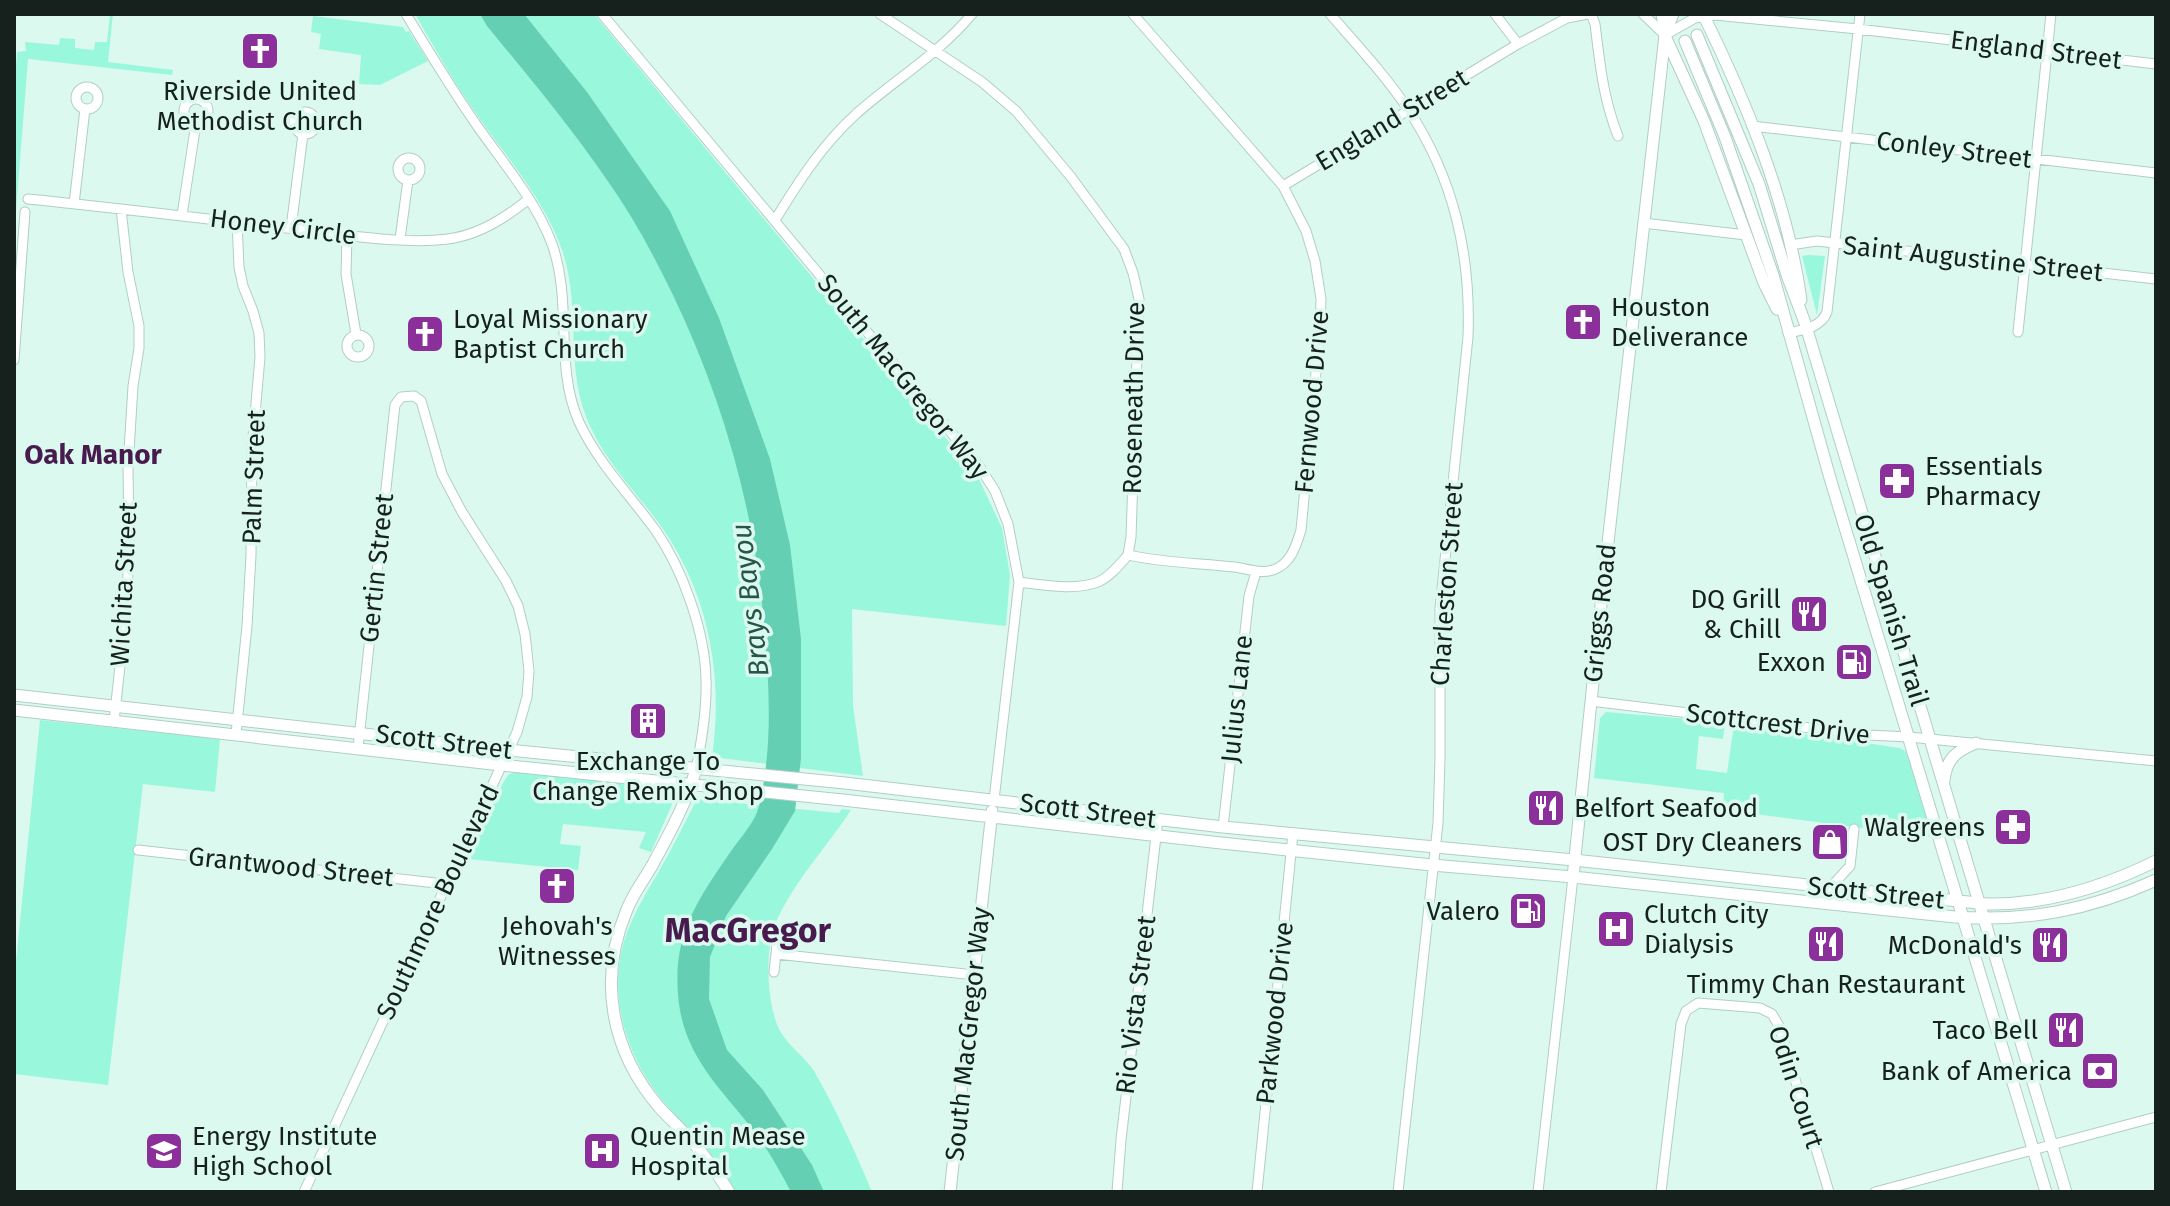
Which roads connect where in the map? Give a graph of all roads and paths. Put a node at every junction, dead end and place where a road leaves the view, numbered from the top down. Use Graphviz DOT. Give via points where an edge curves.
graph roads {
  1 [pos="406,14"];
  2 [pos="602,14"];
  3 [pos="880,14"];
  4 [pos="972,14"];
  5 [pos="1133,14"];
  6 [pos="1330,14"];
  7 [pos="1495,14"];
  8 [pos="1589,14"];
  9 [pos="1643,14"];
  10 [pos="1654,14"];
  11 [pos="1662,14"];
  12 [pos="1673,14"];
  13 [pos="1860,14"];
  14 [pos="2051,14"];
  15 [pos="1703,15"];
  16 [pos="1858,29"];
  17 [pos="1665,35"];
  18 [pos="1697,35"];
  19 [pos="1685,41"];
  20 [pos="1518,44"];
  21 [pos="934,50"];
  22 [pos="2046,51"];
  23 [pos="2156,64"];
  24 [pos="85,109"];
  25 [pos="1408,109"];
  26 [pos="196,123"];
  27 [pos="1752,126"];
  28 [pos="303,134"];
  29 [pos="1618,136"];
  30 [pos="1847,137"];
  31 [pos="2035,159"];
  32 [pos="2156,173"];
  33 [pos="408,180"];
  34 [pos="1283,186"];
  35 [pos="28,199"];
  36 [pos="529,199"];
  37 [pos="74,204"];
  38 [pos="121,209"];
  39 [pos="25,212"];
  40 [pos="182,215"];
  41 [pos="775,220"];
  42 [pos="237,222"];
  43 [pos="1643,223"];
  44 [pos="291,228"];
  45 [pos="347,235"];
  46 [pos="1746,235"];
  47 [pos="400,239"];
  48 [pos="1836,243"];
  49 [pos="1790,245"];
  50 [pos="2024,264"];
  51 [pos="2156,279"];
  52 [pos="1805,326"];
  53 [pos="1787,331"];
  54 [pos="2018,332"];
  55 [pos="356,334"];
  56 [pos="14,360"];
  57 [pos="408,395"];
  58 [pos="1853,485"];
  59 [pos="1834,491"];
  60 [pos="1128,555"];
  61 [pos="1256,572"];
  62 [pos="1019,582"];
  63 [pos="1893,614"];
  64 [pos="1873,619"];
  65 [pos="14,695"];
  66 [pos="1591,701"];
  67 [pos="116,706"];
  68 [pos="14,710"];
  69 [pos="237,720"];
  70 [pos="114,721"];
  71 [pos="359,732"];
  72 [pos="236,734"];
  73 [pos="1909,737"];
  74 [pos="1930,739"];
  75 [pos="1976,743"];
  76 [pos="358,748"];
  77 [pos="508,750"];
  78 [pos="2156,751"];
  79 [pos="2156,761"];
  80 [pos="501,765"];
  81 [pos="696,769"];
  82 [pos="691,785"];
  83 [pos="1943,785"];
  84 [pos="994,800"];
  85 [pos="992,817"];
  86 [pos="1158,819"];
  87 [pos="1223,827"];
  88 [pos="1854,829"];
  89 [pos="1293,833"];
  90 [pos="1156,836"];
  91 [pos="1435,847"];
  92 [pos="138,850"];
  93 [pos="1291,850"];
  94 [pos="1574,860"];
  95 [pos="2156,861"];
  96 [pos="1432,865"];
  97 [pos="2136,871"];
  98 [pos="1573,877"];
  99 [pos="2151,882"];
  100 [pos="445,884"];
  101 [pos="1830,888"];
  102 [pos="1959,902"];
  103 [pos="1978,903"];
  104 [pos="1829,904"];
  105 [pos="1963,917"];
  106 [pos="1982,918"];
  107 [pos="778,935"];
  108 [pos="776,954"];
  109 [pos="774,972"];
  110 [pos="975,975"];
  111 [pos="2013,1020"];
  112 [pos="1996,1027"];
  113 [pos="2156,1117"];
  114 [pos="2052,1145"];
  115 [pos="2033,1150"];
  116 [pos="304,1192"];
  117 [pos="729,1192"];
  118 [pos="950,1192"];
  119 [pos="1117,1192"];
  120 [pos="1257,1192"];
  121 [pos="1398,1192"];
  122 [pos="1538,1192"];
  123 [pos="1661,1192"];
  124 [pos="1829,1192"];
  125 [pos="1875,1192"];
  126 [pos="2046,1192"];
  127 [pos="2066,1192"];
  1 -- 36 [label="street"];
  2 -- 41 [label="street, South MacGregor Way"];
  3 -- 21 [label="street, Roseneath Drive"];
  4 -- 21 [label="street"];
  5 -- 34 [label="street, Fernwood Drive"];
  6 -- 25 [label="street, Charleston Street"];
  7 -- 20 [label="street"];
  8 -- 20 [label="street, England Street" via="1567,18"];
  8 -- 29 [label="street" via="1595,24 1602,89"];
  9 -- 17 [label="street"];
  10 -- 17 [label="main road"];
  11 -- 17 [label="main road, Griggs Road"];
  12 -- 17 [label="main road, Griggs Road"];
  13 -- 16 [label="street"];
  14 -- 22 [label="street"];
  15 -- 16 [label="street, England Street"];
  15 -- 17 [label="street, England Street"];
  15 -- 27 [label="main road"];
  16 -- 22 [label="street, England Street"];
  16 -- 30 [label="street"];
  17 -- 43 [label="main road, Griggs Road"];
  17 -- 46 [label="main road"];
  18 -- 52 [label="main road, Old Spanish Trail" via="1759,184"];
  19 -- 53 [label="main road, Old Spanish Trail" via="1748,200"];
  20 -- 25 [label="street, England Street"];
  21 -- 41 [label="street" via="834,136"];
  21 -- 60 [label="street, Roseneath Drive" via="1016,111 1127,256 1139,299"];
  22 -- 23 [label="street, England Street"];
  22 -- 31 [label="street"];
  24 -- 37 [label="street"];
  25 -- 34 [label="street, England Street"];
  25 -- 91 [label="street, Charleston Street" via="1447,188 1466,261 1469,305 1440,608"];
  26 -- 40 [label="street"];
  27 -- 30 [label="street, Conley Street"];
  27 -- 49 [label="main road"];
  28 -- 44 [label="street"];
  30 -- 31 [label="street, Conley Street"];
  30 -- 48 [label="street"];
  31 -- 32 [label="street, Conley Street"];
  31 -- 50 [label="street"];
  33 -- 47 [label="street"];
  34 -- 61 [label="street, Fernwood Drive" via="1315,261 1320,330 1301,530 1286,562"];
  35 -- 37 [label="street, Honey Circle"];
  36 -- 47 [label="street, Honey Circle" via="487,227 457,238"];
  36 -- 81 [label="street" via="561,273 566,370 578,420 605,466 659,535 690,602 706,678"];
  37 -- 38 [label="street, Honey Circle"];
  38 -- 40 [label="street, Honey Circle"];
  38 -- 67 [label="street, Wichita Street" via="139,348 128,467 127,602"];
  39 -- 56 [label="street"];
  40 -- 42 [label="street, Honey Circle"];
  41 -- 62 [label="street, South MacGregor Way" via="979,466 1008,524"];
  42 -- 44 [label="street, Honey Circle"];
  42 -- 69 [label="street, Palm Street" via="239,267 259,333 260,357 247,626"];
  43 -- 46 [label="street"];
  43 -- 66 [label="main road, Griggs Road"];
  44 -- 45 [label="street, Honey Circle"];
  45 -- 47 [label="street, Honey Circle"];
  45 -- 55 [label="street" via="346,274"];
  46 -- 53 [label="main road"];
  48 -- 49 [label="street, Saint Augustine Street"];
  48 -- 50 [label="street, Saint Augustine Street"];
  48 -- 52 [label="street" via="1825,318"];
  49 -- 52 [label="main road"];
  50 -- 51 [label="street, Saint Augustine Street"];
  50 -- 54 [label="street"];
  52 -- 53 [label="street"];
  52 -- 58 [label="main road, Old Spanish Trail"];
  53 -- 59 [label="main road, Old Spanish Trail"];
  57 -- 71 [label="street, Gertin Street" via="395,405"];
  57 -- 77 [label="street, Southmore Boulevard" via="421,401 442,474 518,606 529,671 527,697"];
  58 -- 59 [label="main road"];
  58 -- 63 [label="main road, Old Spanish Trail"];
  59 -- 64 [label="main road, Old Spanish Trail"];
  60 -- 61 [label="street"];
  60 -- 62 [label="street" via="1099,582 1066,587"];
  61 -- 87 [label="street, Julius Lane"];
  62 -- 84 [label="street, South MacGregor Way"];
  63 -- 64 [label="main road"];
  63 -- 74 [label="main road, Old Spanish Trail"];
  64 -- 73 [label="main road, Old Spanish Trail"];
  65 -- 67 [label="main road, Scott Street"];
  66 -- 73 [label="street, Scottcrest Drive"];
  66 -- 94 [label="main road, Griggs Road"];
  67 -- 69 [label="main road, Scott Street"];
  67 -- 70 [label="street, Wichita Street"];
  68 -- 70 [label="main road, Scott Street"];
  69 -- 71 [label="main road, Scott Street"];
  69 -- 72 [label="street, Palm Street"];
  70 -- 72 [label="main road, Scott Street"];
  71 -- 76 [label="street, Gertin Street"];
  71 -- 77 [label="main road, Scott Street"];
  72 -- 76 [label="main road, Scott Street"];
  73 -- 74 [label="street, Scottcrest Drive"];
  73 -- 102 [label="main road, Old Spanish Trail"];
  74 -- 75 [label="street, Scottcrest Drive"];
  74 -- 83 [label="main road, Old Spanish Trail"];
  75 -- 79 [label="street, Scottcrest Drive"];
  75 -- 83 [label="main road" via="1949,760"];
  76 -- 80 [label="main road, Scott Street"];
  77 -- 80 [label="street, Southmore Boulevard"];
  77 -- 81 [label="main road, Scott Street"];
  78 -- 79 [label="street"];
  80 -- 82 [label="main road, Scott Street"];
  80 -- 100 [label="street, Southmore Boulevard"];
  81 -- 82 [label="main road"];
  81 -- 84 [label="main road, Scott Street"];
  82 -- 85 [label="main road, Scott Street"];
  82 -- 117 [label="main road" via="626,910 611,973 612,999 615,1027 629,1062"];
  83 -- 103 [label="main road, Old Spanish Trail"];
  84 -- 85 [label="main road, South MacGregor Way"];
  84 -- 86 [label="main road, Scott Street"];
  85 -- 90 [label="main road, Scott Street"];
  85 -- 110 [label="main road, South MacGregor Way"];
  86 -- 87 [label="main road, Scott Street"];
  86 -- 90 [label="street, Rio Vista Street"];
  87 -- 89 [label="main road, Scott Street"];
  88 -- 101 [label="street" via="1850,866"];
  89 -- 91 [label="main road, Scott Street"];
  89 -- 93 [label="street, Parkwood Drive"];
  90 -- 93 [label="main road, Scott Street"];
  90 -- 119 [label="street, Rio Vista Street"];
  91 -- 94 [label="main road, Scott Street"];
  91 -- 96 [label="street, Charleston Street"];
  92 -- 100 [label="street, Grantwood Street"];
  93 -- 96 [label="main road, Scott Street"];
  93 -- 120 [label="street, Parkwood Drive"];
  94 -- 98 [label="main road, Griggs Road"];
  94 -- 101 [label="main road, Scott Street"];
  95 -- 97 [label="main road, Scott Street"];
  96 -- 98 [label="main road, Scott Street"];
  96 -- 121 [label="street, Charleston Street"];
  97 -- 99 [label="main road"];
  97 -- 103 [label="main road, Scott Street" via="2052,899"];
  98 -- 104 [label="main road, Scott Street"];
  98 -- 122 [label="street, Griggs Road"];
  99 -- 106 [label="main road, Scott Street" via="2060,912"];
  100 -- 116 [label="street, Southmore Boulevard"];
  101 -- 102 [label="main road, Scott Street"];
  101 -- 104 [label="main road"];
  102 -- 103 [label="main road, Scott Street"];
  102 -- 105 [label="main road, Old Spanish Trail"];
  103 -- 106 [label="main road, Old Spanish Trail"];
  104 -- 105 [label="main road, Scott Street"];
  105 -- 106 [label="main road, Scott Street"];
  105 -- 112 [label="main road, Old Spanish Trail"];
  106 -- 111 [label="main road, Old Spanish Trail"];
  107 -- 108 [label="street"];
  108 -- 109 [label="street"];
  108 -- 110 [label="street"];
  110 -- 118 [label="main road, South MacGregor Way"];
  111 -- 112 [label="main road"];
  111 -- 114 [label="main road, Old Spanish Trail"];
  112 -- 115 [label="main road, Old Spanish Trail"];
  113 -- 114 [label="street"];
  114 -- 115 [label="street"];
  114 -- 127 [label="main road, Old Spanish Trail"];
  115 -- 125 [label="street"];
  115 -- 126 [label="main road, Old Spanish Trail"];
  123 -- 124 [label="street, Odin Court" via="1681,1024 1686,1011 1698,1003 1760,1008 1772,1014"];
}
